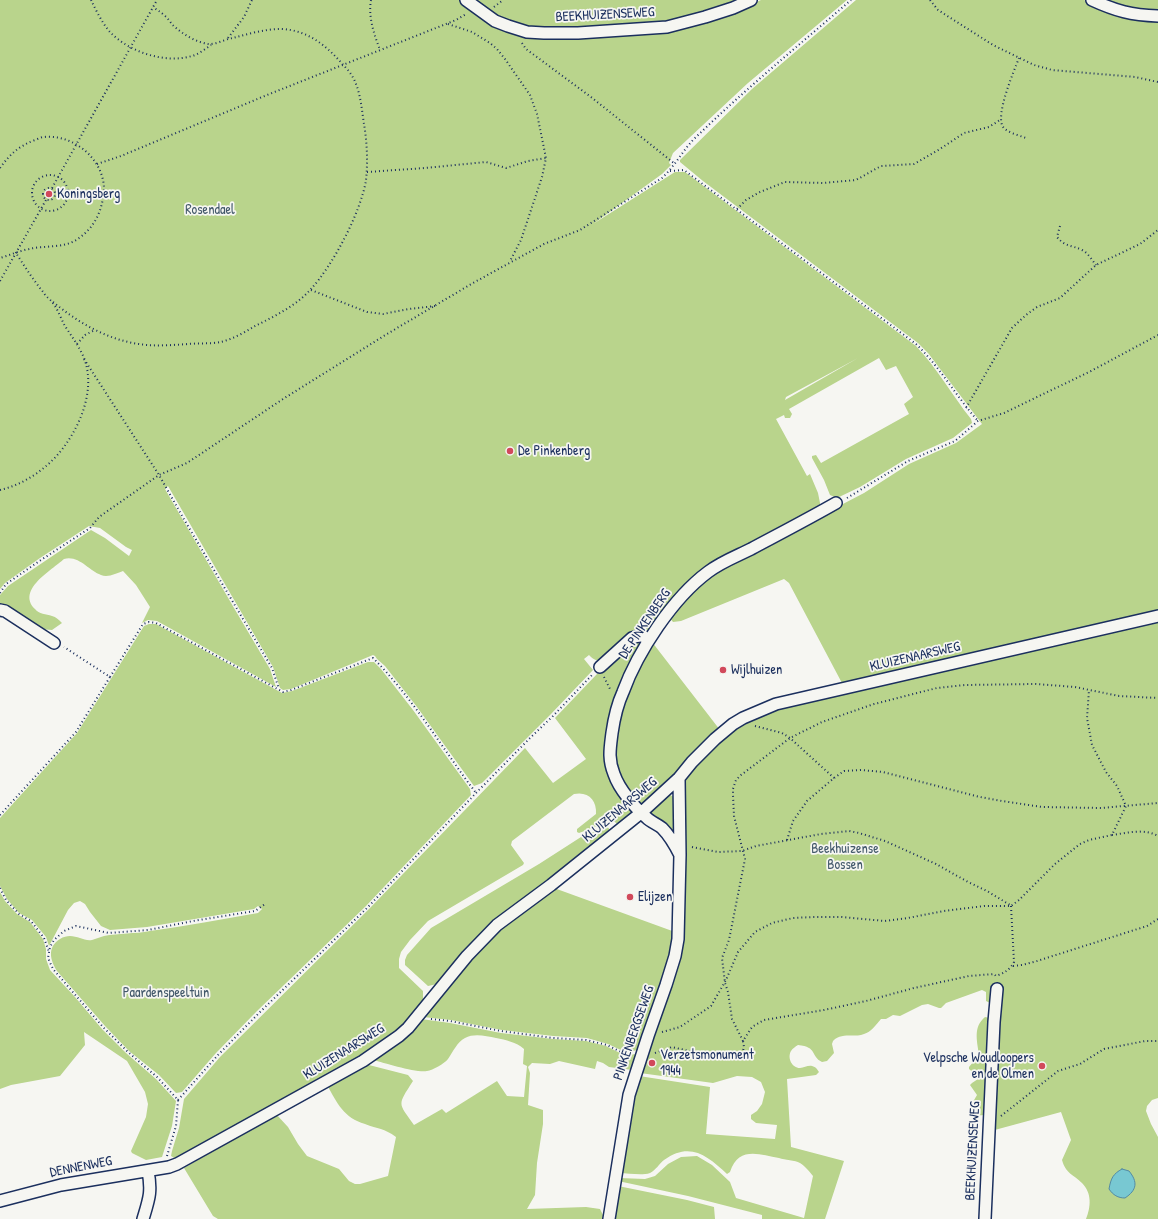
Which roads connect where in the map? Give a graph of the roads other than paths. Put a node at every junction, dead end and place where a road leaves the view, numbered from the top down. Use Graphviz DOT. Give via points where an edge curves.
graph roads {
  1 [pos="466,0"];
  2 [pos="751,0"];
  3 [pos="1092,0"];
  4 [pos="1158,16"];
  5 [pos="836,503"];
  6 [pos="0,610"];
  7 [pos="1158,616"];
  8 [pos="649,640"];
  9 [pos="54,643"];
  10 [pos="600,667"];
  11 [pos="679,778"];
  12 [pos="642,812"];
  13 [pos="680,850"];
  14 [pos="997,989"];
  15 [pos="169,1167"];
  16 [pos="148,1171"];
  17 [pos="0,1201"];
  18 [pos="143,1219"];
  19 [pos="608,1219"];
  20 [pos="985,1219"];
  1 -- 2 [label="street, BEEKHUIZENSEWEG" via="495,21 521,31 578,33 666,27 705,17"];
  3 -- 4 [label="street" via="1137,16"];
  5 -- 8 [label="street, DE PINKENBERG" via="709,571 689,588"];
  6 -- 9 [label="street"];
  7 -- 11 [label="street, KLUIZENAARSWEG" via="776,704 738,721 715,739"];
  8 -- 10 [label="street" via="642,635 632,638"];
  8 -- 12 [label="street, DE PINKENBERG" via="630,674 618,704 610,751 610,763 615,777"];
  11 -- 12 [label="street, KLUIZENAARSWEG"];
  11 -- 13 [label="street, PINKENBERGSEWEG"];
  12 -- 13 [label="street" via="660,826"];
  12 -- 15 [label="street, KLUIZENAARSWEG" via="497,925 399,1036 363,1062"];
  13 -- 19 [label="street, PINKENBERGSEWEG" via="678,939 675,956 629,1094"];
  14 -- 20 [label="street, BEEKHUIZENSEWEG"];
  15 -- 16 [label="street, DENNENWEG"];
  16 -- 17 [label="street, DENNENWEG" via="61,1184"];
  16 -- 18 [label="street" via="150,1194"];
}
